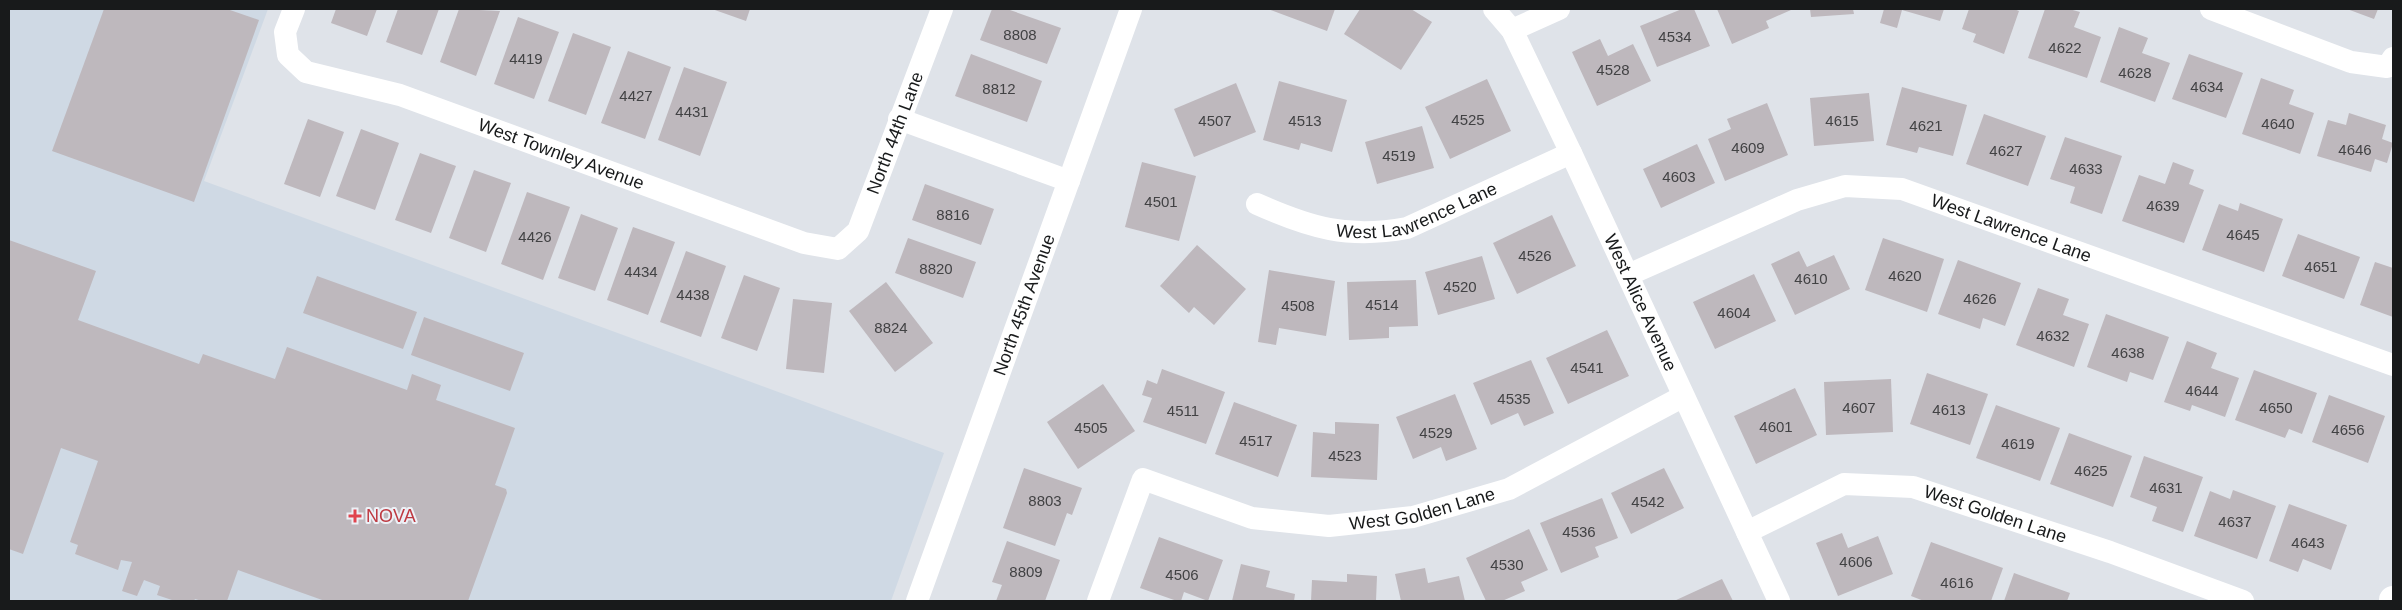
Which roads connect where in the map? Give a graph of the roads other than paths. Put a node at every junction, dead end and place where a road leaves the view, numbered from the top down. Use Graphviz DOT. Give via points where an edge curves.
graph roads {
  1 [pos="294,9"];
  2 [pos="942,9"];
  3 [pos="1131,9"];
  4 [pos="1494,9"];
  5 [pos="1559,9"];
  6 [pos="2211,9"];
  7 [pos="1512,30"];
  8 [pos="2390,62"];
  9 [pos="899,119"];
  10 [pos="1571,153"];
  11 [pos="1069,181"];
  12 [pos="1257,204"];
  13 [pos="838,249"];
  14 [pos="1628,274"];
  15 [pos="2393,365"];
  16 [pos="1682,397"];
  17 [pos="1748,532"];
  18 [pos="917,601"];
  19 [pos="1098,601"];
  20 [pos="1779,601"];
  21 [pos="2243,601"];
  1 -- 13 [label="street, West Townley Avenue" via="285,32 288,55 306,72 400,95 804,243"];
  2 -- 9 [label="street, North 44th Lane"];
  3 -- 11 [label="street, North 45th Avenue"];
  4 -- 7 [label="street, West Alice Avenue"];
  5 -- 7 [label="street"];
  6 -- 8 [label="street" via="2351,62"];
  7 -- 10 [label="street, West Alice Avenue"];
  9 -- 11 [label="street"];
  9 -- 13 [label="street, North 44th Lane" via="858,232"];
  10 -- 12 [label="street, West Lawrence Lane" via="1407,228 1378,234 1348,233 1297,222"];
  10 -- 14 [label="street, West Alice Avenue"];
  11 -- 18 [label="street, North 45th Avenue"];
  14 -- 15 [label="street, West Lawrence Lane" via="1797,200 1845,186 1902,189"];
  14 -- 16 [label="street, West Alice Avenue"];
  16 -- 17 [label="street, West Alice Avenue"];
  16 -- 19 [label="street, West Golden Lane" via="1509,489 1413,517 1329,526 1252,518 1143,479"];
  17 -- 20 [label="street, West Alice Avenue"];
  17 -- 21 [label="street, West Golden Lane" via="1844,484 1913,487 2110,552"];
}
